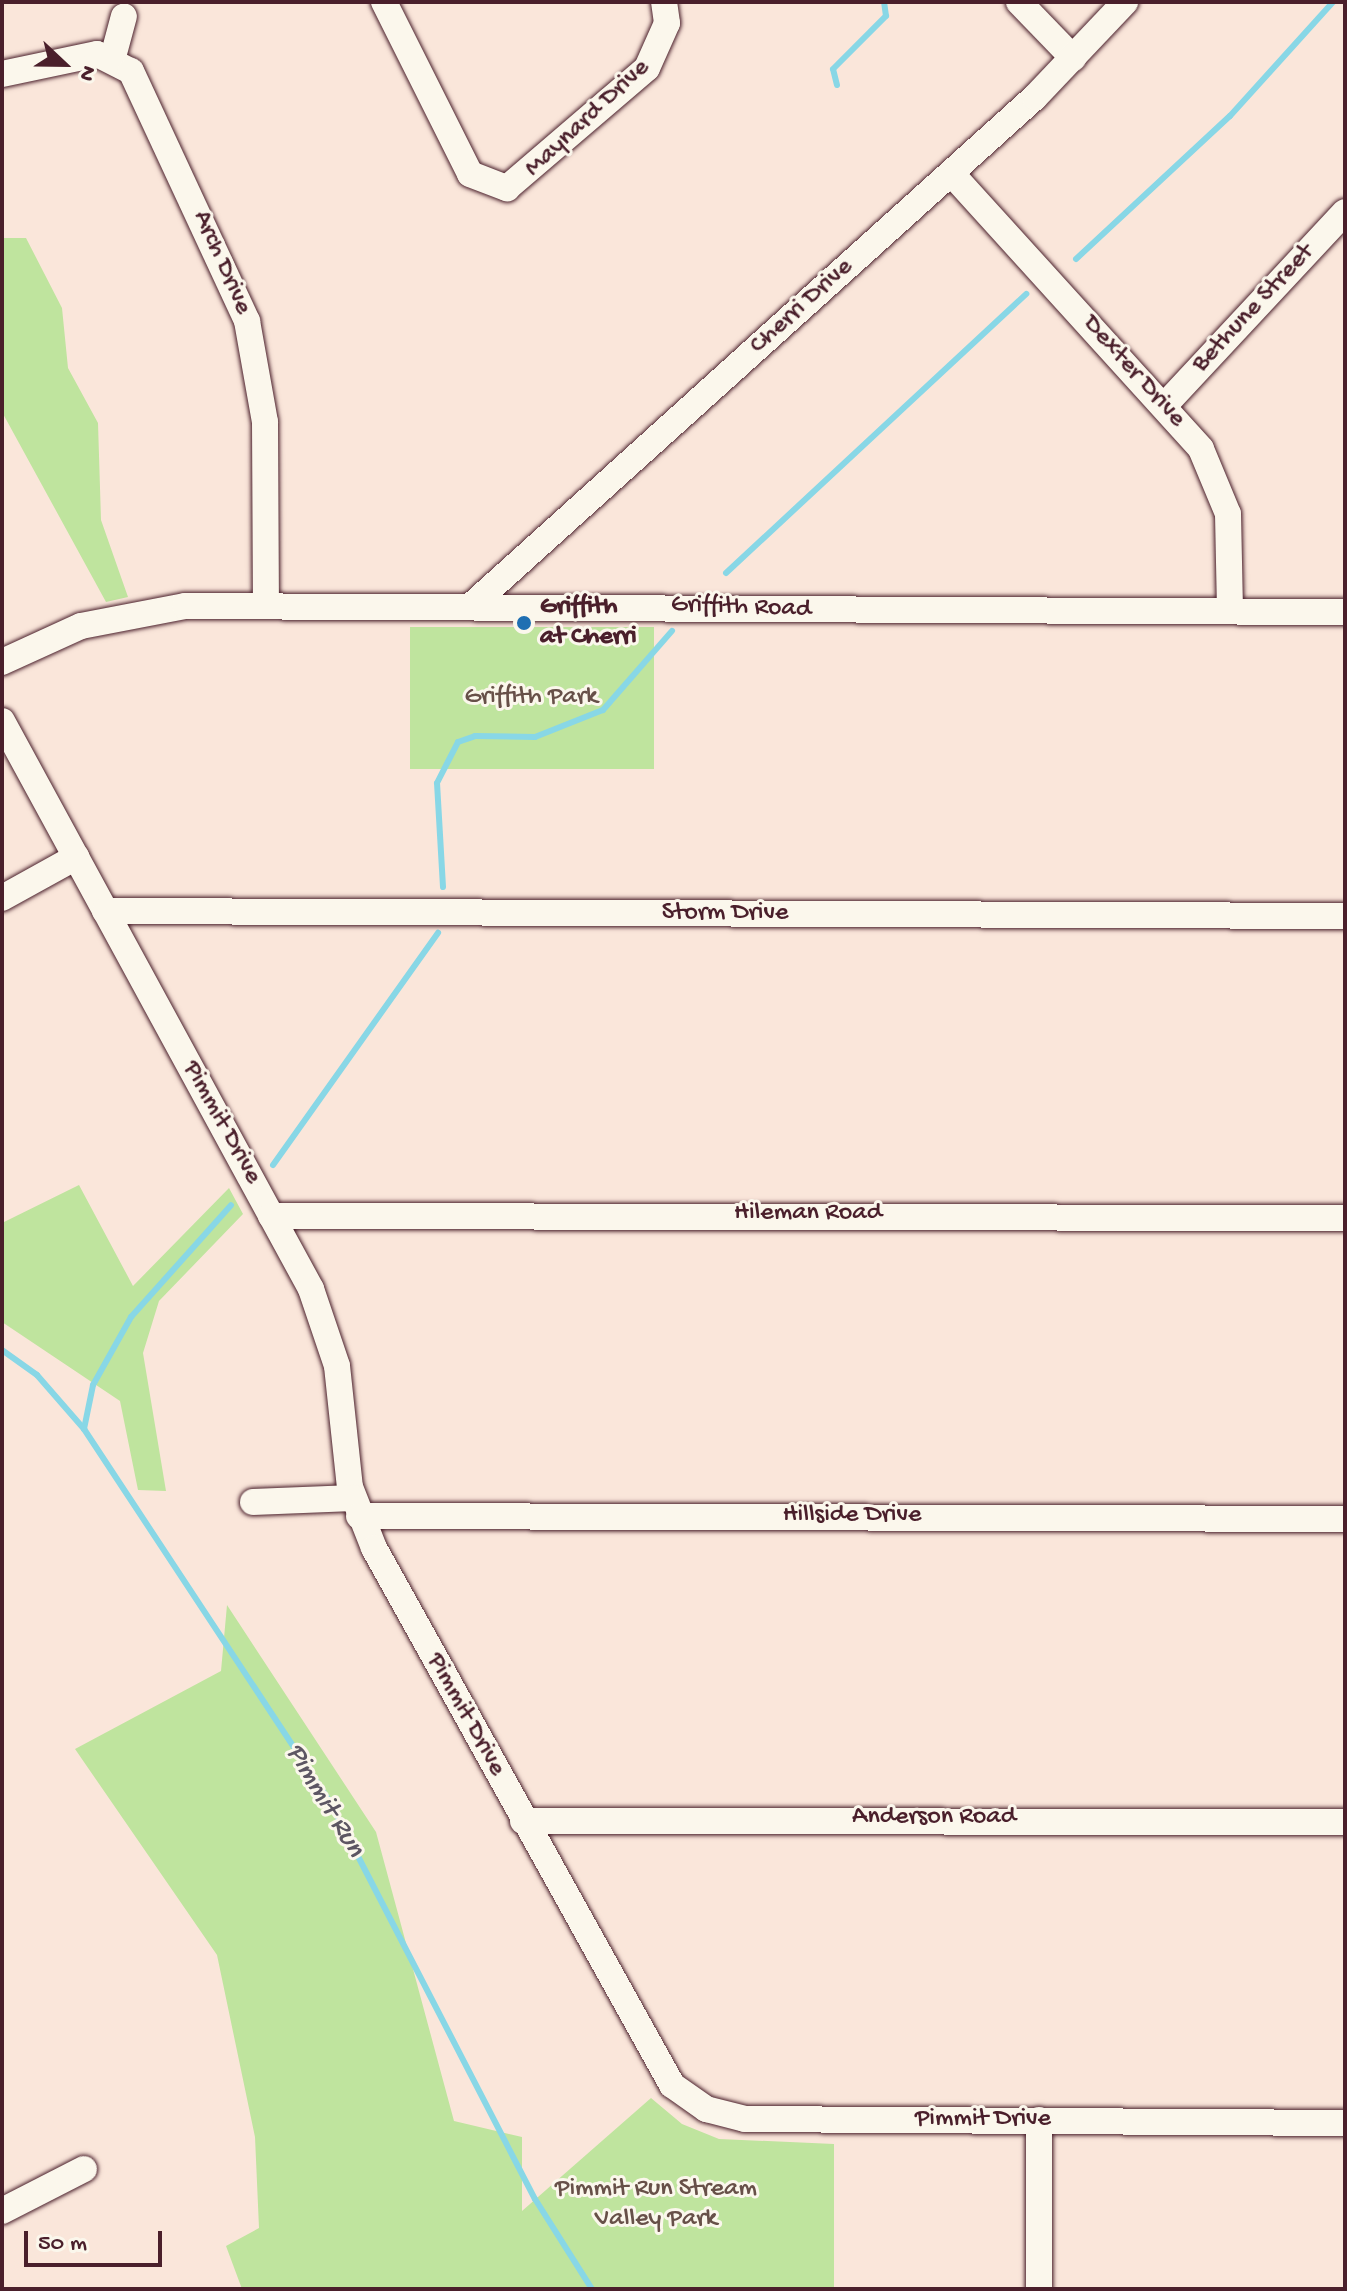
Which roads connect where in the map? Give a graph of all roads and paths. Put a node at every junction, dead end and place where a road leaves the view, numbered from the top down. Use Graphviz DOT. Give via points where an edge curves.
graph roads {
  1 [pos="384,2"];
  2 [pos="664,2"];
  3 [pos="1019,2"];
  4 [pos="1125,2"];
  5 [pos="124,16"];
  6 [pos="113,57"];
  7 [pos="1073,58"];
  8 [pos="2,74"];
  9 [pos="951,173"];
  10 [pos="1345,212"];
  11 [pos="1164,406"];
  12 [pos="266,605"];
  13 [pos="472,605"];
  14 [pos="1230,610"];
  15 [pos="1345,612"];
  16 [pos="2,662"];
  17 [pos="2,721"];
  18 [pos="76,857"];
  19 [pos="2,898"];
  20 [pos="105,911"];
  21 [pos="1345,916"];
  22 [pos="271,1216"];
  23 [pos="1345,1218"];
  24 [pos="253,1502"];
  25 [pos="356,1507"];
  26 [pos="1345,1519"];
  27 [pos="523,1821"];
  28 [pos="1345,1822"];
  29 [pos="1039,2120"];
  30 [pos="1345,2123"];
  31 [pos="84,2169"];
  32 [pos="2,2211"];
  33 [pos="1039,2289"];
  1 -- 2 [label="street, Maynard Drive" via="470,174 507,188 647,68 667,23"];
  3 -- 7 [label="street"];
  4 -- 7 [label="street, Cherri Drive"];
  5 -- 6 [label="street"];
  6 -- 8 [label="street" via="86,55"];
  6 -- 12 [label="street, Arch Drive" via="131,71 247,321 265,422"];
  7 -- 9 [label="street, Cherri Drive"];
  9 -- 11 [label="street, Dexter Drive"];
  9 -- 13 [label="street, Cherri Drive"];
  10 -- 11 [label="street, Bethune Street"];
  11 -- 14 [label="street, Dexter Drive" via="1201,449 1224,493"];
  12 -- 13 [label="street, Griffith Road"];
  12 -- 16 [label="street, Griffith Road" via="126,614"];
  13 -- 14 [label="street, Griffith Road"];
  14 -- 15 [label="street, Griffith Road"];
  17 -- 18 [label="street, Pimmit Drive"];
  18 -- 19 [label="street"];
  18 -- 20 [label="street, Pimmit Drive"];
  20 -- 21 [label="street, Storm Drive"];
  20 -- 22 [label="street, Pimmit Drive"];
  22 -- 23 [label="street, Hileman Road"];
  22 -- 25 [label="street, Pimmit Drive" via="327,1330"];
  24 -- 25 [label="street, Hillside Drive"];
  25 -- 26 [label="street, Hillside Drive"];
  25 -- 27 [label="street, Pimmit Drive"];
  27 -- 28 [label="street, Anderson Road"];
  27 -- 29 [label="street, Pimmit Drive" via="657,2066 706,2109 745,2119"];
  29 -- 30 [label="street, Pimmit Drive"];
  29 -- 33 [label="street"];
  31 -- 32 [label="street"];
}
